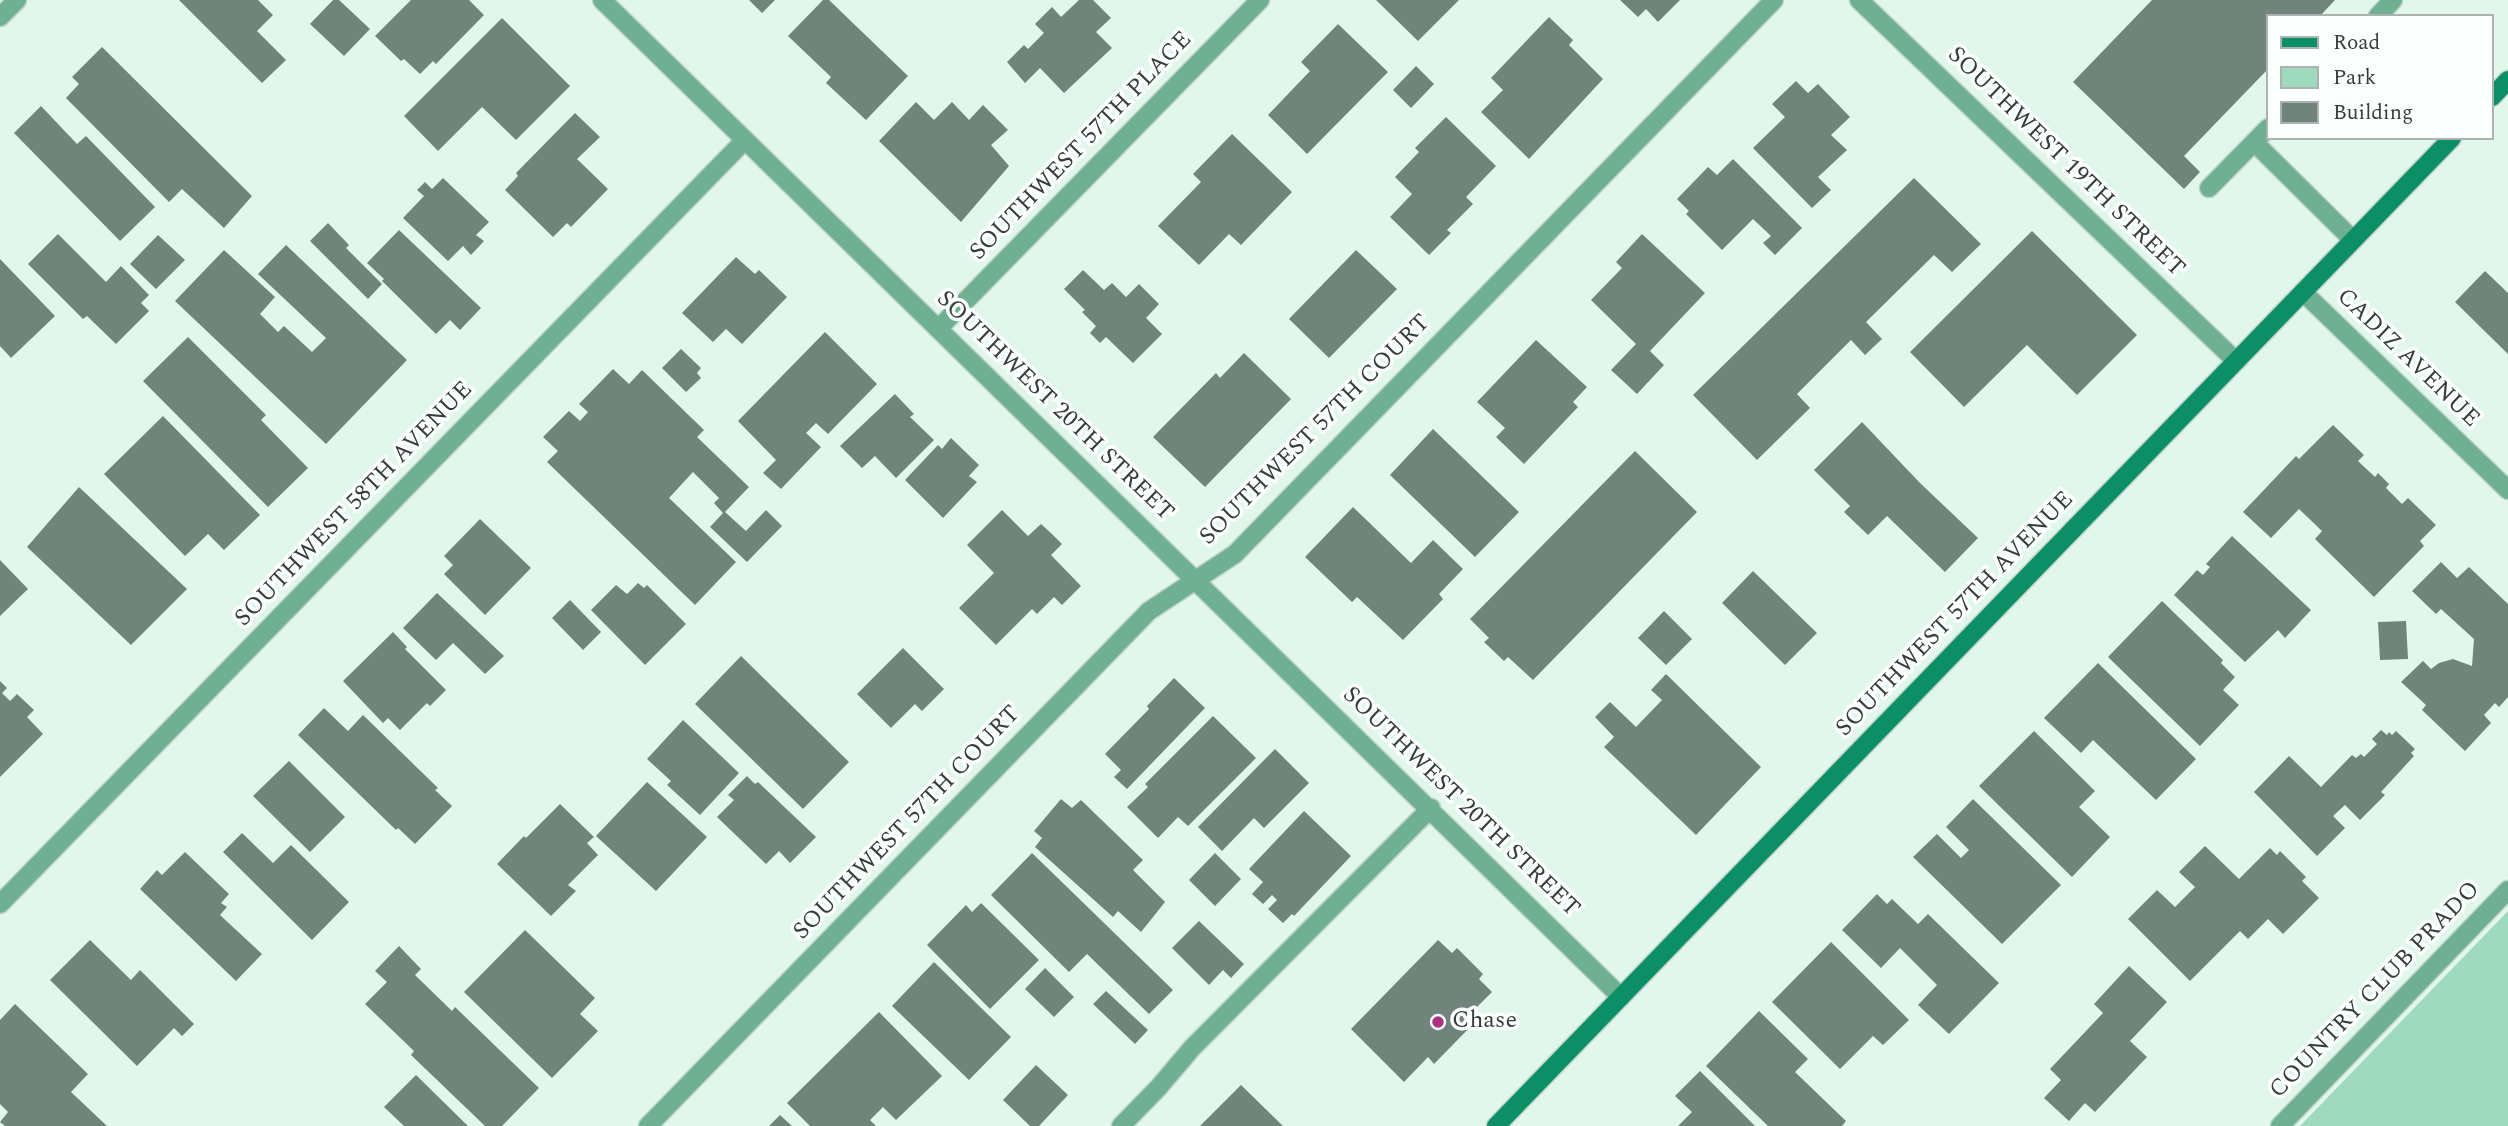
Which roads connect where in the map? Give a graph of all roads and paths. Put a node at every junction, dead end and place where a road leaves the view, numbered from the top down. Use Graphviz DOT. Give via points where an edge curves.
graph roads {
  1 [pos="17,0"];
  2 [pos="602,0"];
  3 [pos="1260,0"];
  4 [pos="1774,0"];
  5 [pos="1859,0"];
  6 [pos="2393,0"];
  7 [pos="2380,14"];
  8 [pos="0,17"];
  9 [pos="2508,80"];
  10 [pos="2494,95"];
  11 [pos="2266,130"];
  12 [pos="745,140"];
  13 [pos="2450,140"];
  14 [pos="2254,142"];
  15 [pos="2209,188"];
  16 [pos="2353,240"];
  17 [pos="2303,292"];
  18 [pos="938,329"];
  19 [pos="2236,361"];
  20 [pos="2508,489"];
  21 [pos="1196,580"];
  22 [pos="1431,808"];
  23 [pos="2508,890"];
  24 [pos="0,904"];
  25 [pos="1621,997"];
  26 [pos="648,1126"];
  27 [pos="1121,1126"];
  28 [pos="1496,1126"];
  29 [pos="2280,1126"];
  1 -- 8 [label="street"];
  2 -- 12 [label="street, SOUTHWEST 20TH STREET"];
  3 -- 18 [label="street, SOUTHWEST 57TH PLACE"];
  4 -- 21 [label="street, SOUTHWEST 57TH COURT" via="1235,554"];
  5 -- 19 [label="street, SOUTHWEST 19TH STREET"];
  6 -- 7 [label="street"];
  9 -- 10 [label="main road"];
  11 -- 14 [label="street"];
  12 -- 18 [label="street, SOUTHWEST 20TH STREET"];
  12 -- 24 [label="street, SOUTHWEST 58TH AVENUE"];
  13 -- 16 [label="main road, SOUTHWEST 57TH AVENUE"];
  14 -- 15 [label="street"];
  14 -- 16 [label="street"];
  16 -- 17 [label="main road, SOUTHWEST 57TH AVENUE"];
  17 -- 19 [label="main road, SOUTHWEST 57TH AVENUE"];
  17 -- 20 [label="street, CADIZ AVENUE"];
  18 -- 21 [label="street, SOUTHWEST 20TH STREET"];
  19 -- 25 [label="main road, SOUTHWEST 57TH AVENUE"];
  21 -- 22 [label="street, SOUTHWEST 20TH STREET"];
  21 -- 26 [label="street, SOUTHWEST 57TH COURT" via="1149,611"];
  22 -- 25 [label="street, SOUTHWEST 20TH STREET"];
  22 -- 27 [label="street" via="1192,1048"];
  23 -- 29 [label="street, COUNTRY CLUB PRADO"];
  25 -- 28 [label="main road, SOUTHWEST 57TH AVENUE"];
}
